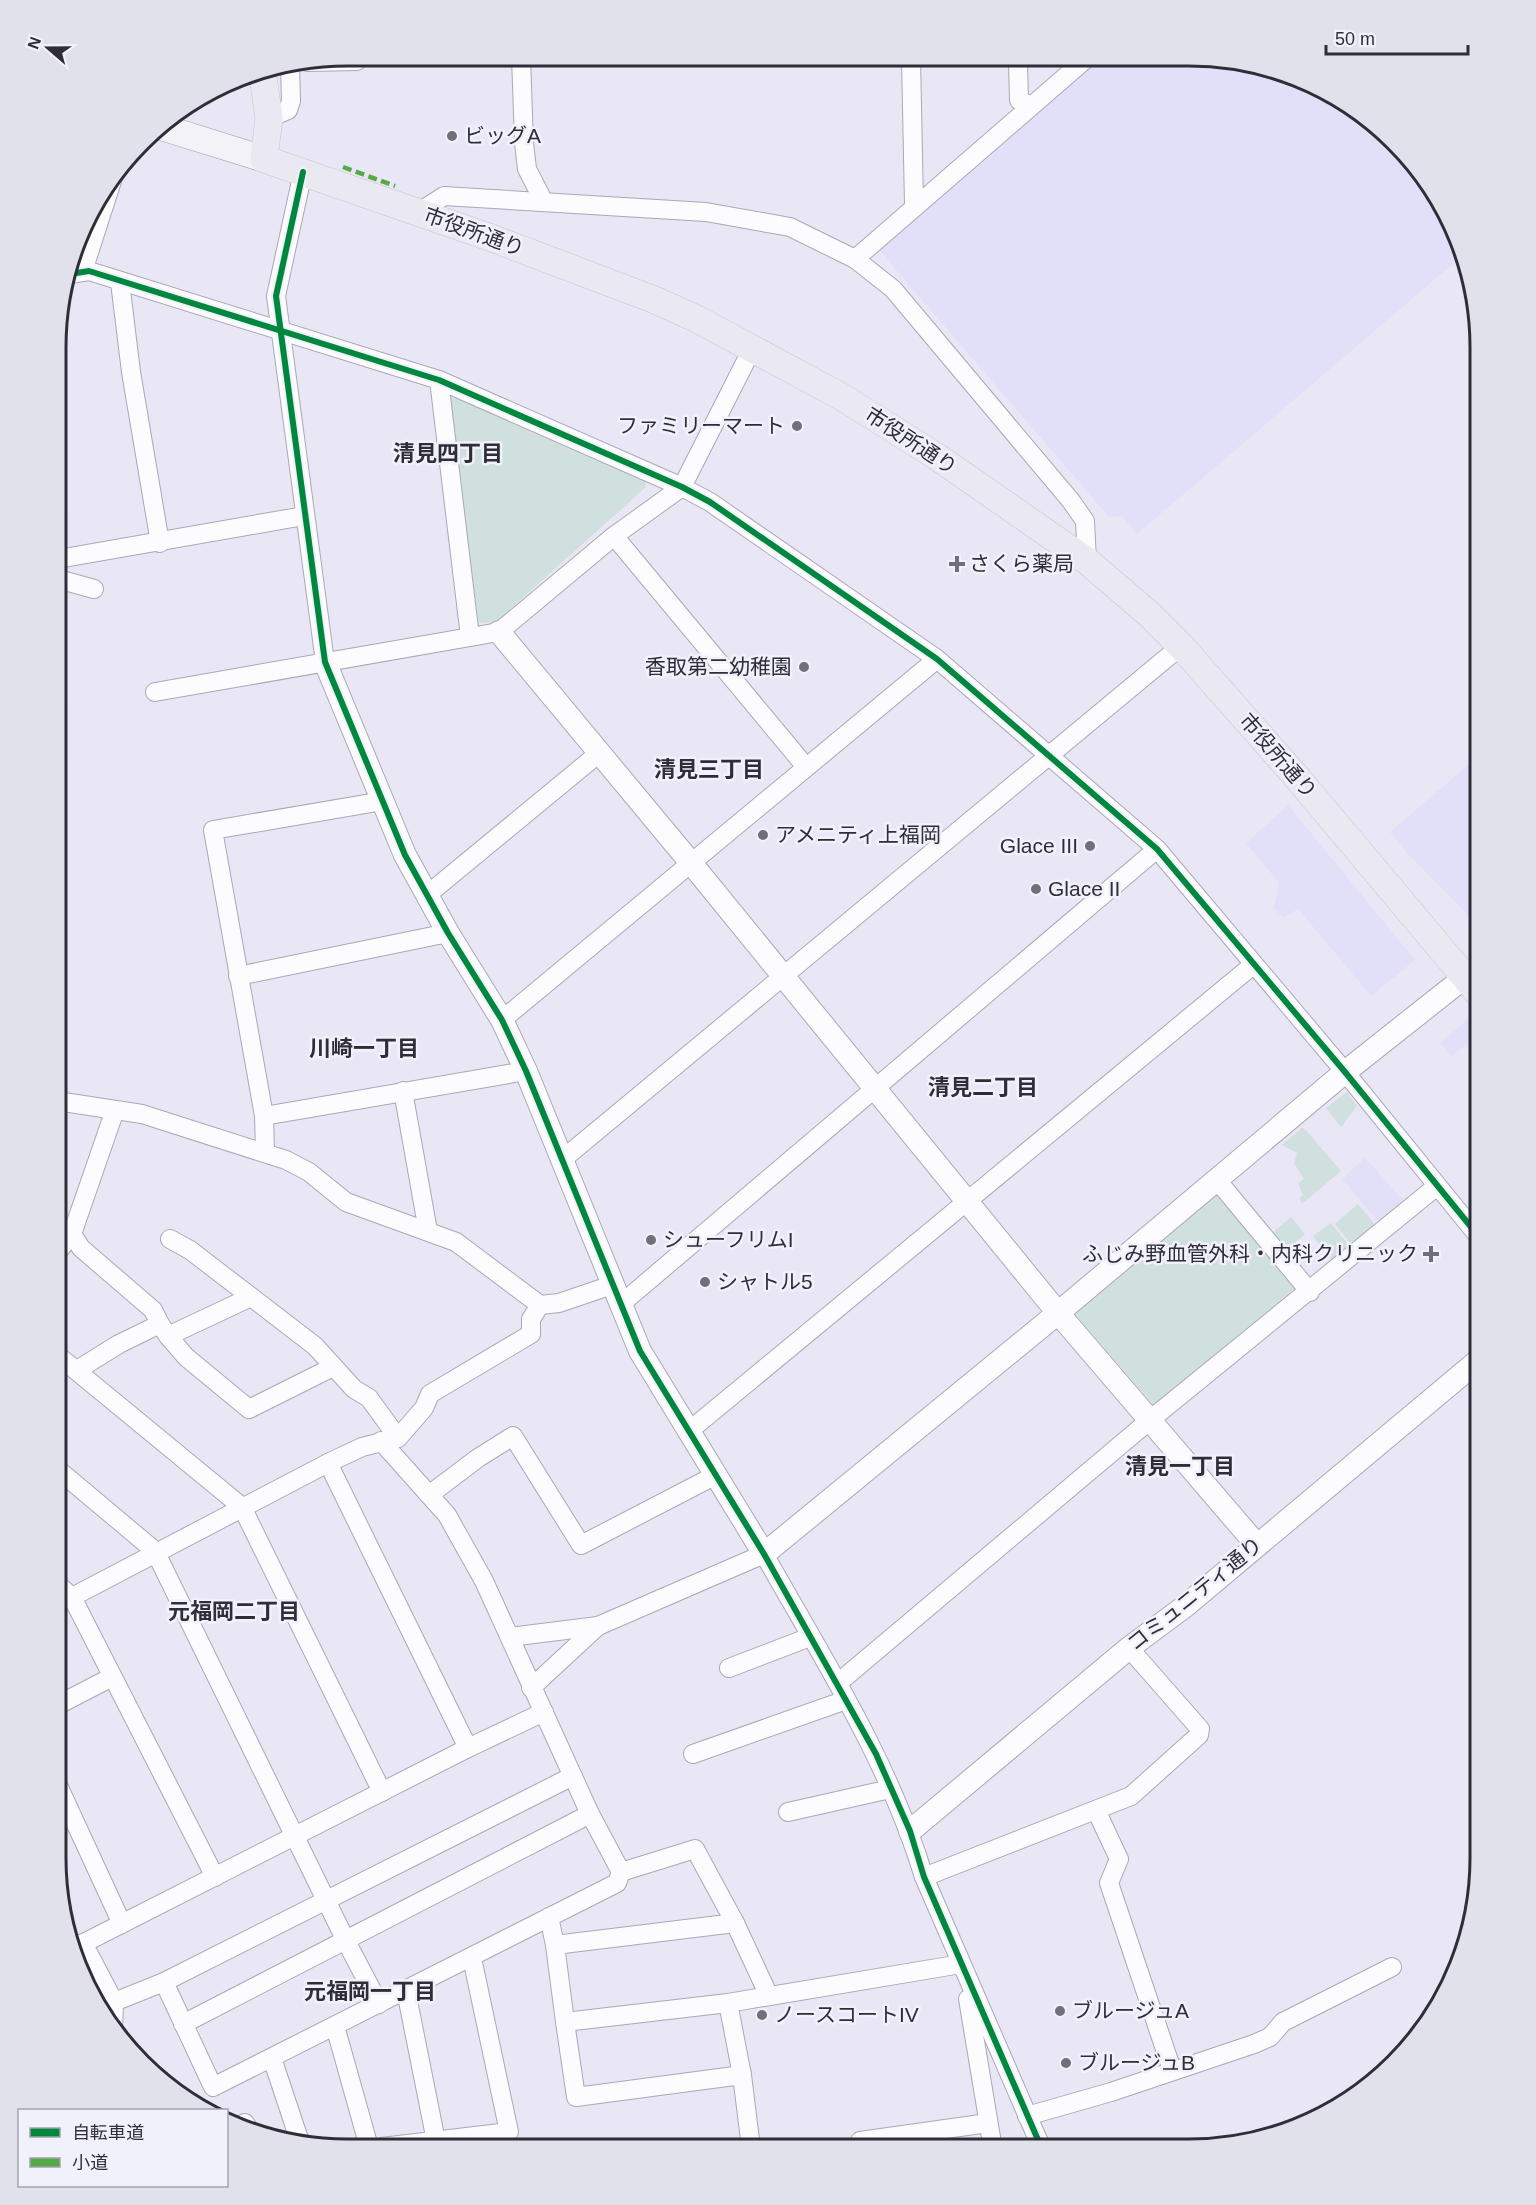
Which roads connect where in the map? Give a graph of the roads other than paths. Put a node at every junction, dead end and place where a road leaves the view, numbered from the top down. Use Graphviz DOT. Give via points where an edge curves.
graph roads {
  1 [pos="522,66"];
  2 [pos="911,66"];
  3 [pos="1018,66"];
  4 [pos="1078,66"];
  5 [pos="290,72"];
  6 [pos="263,79"];
  7 [pos="1031,106"];
  8 [pos="269,118"];
  9 [pos="169,130"];
  10 [pos="264,159"];
  11 [pos="303,172"];
  12 [pos="544,202"];
  13 [pos="914,205"];
  14 [pos="419,212"];
  15 [pos="96,221"];
  16 [pos="855,259"];
  17 [pos="78,266"];
  18 [pos="76,272"];
  19 [pos="120,282"];
  20 [pos="279,332"];
  21 [pos="752,349"];
  22 [pos="439,380"];
  23 [pos="682,487"];
  24 [pos="304,516"];
  25 [pos="614,536"];
  26 [pos="160,543"];
  27 [pos="66,558"];
  28 [pos="1087,561"];
  29 [pos="66,581"];
  30 [pos="94,589"];
  31 [pos="499,632"];
  32 [pos="470,637"];
  33 [pos="1181,646"];
  34 [pos="937,659"];
  35 [pos="325,662"];
  36 [pos="155,692"];
  37 [pos="598,754"];
  38 [pos="1050,755"];
  39 [pos="807,767"];
  40 [pos="382,801"];
  41 [pos="1157,849"];
  42 [pos="692,863"];
  43 [pos="427,895"];
  44 [pos="448,933"];
  45 [pos="1253,965"];
  46 [pos="238,976"];
  47 [pos="785,978"];
  48 [pos="1470,984"];
  49 [pos="1470,987"];
  50 [pos="502,1020"];
  51 [pos="526,1071"];
  52 [pos="1345,1072"];
  53 [pos="874,1087"];
  54 [pos="403,1091"];
  55 [pos="66,1102"];
  56 [pos="115,1110"];
  57 [pos="264,1116"];
  58 [pos="265,1152"];
  59 [pos="563,1159"];
  60 [pos="1217,1180"];
  61 [pos="1437,1186"];
  62 [pos="966,1201"];
  63 [pos="1470,1226"];
  64 [pos="66,1227"];
  65 [pos="428,1231"];
  66 [pos="66,1234"];
  67 [pos="170,1239"];
  68 [pos="1310,1292"];
  69 [pos="616,1295"];
  70 [pos="251,1297"];
  71 [pos="540,1305"];
  72 [pos="1058,1313"];
  73 [pos="164,1330"];
  74 [pos="66,1362"];
  75 [pos="333,1367"];
  76 [pos="1470,1367"];
  77 [pos="76,1370"];
  78 [pos="1150,1420"];
  79 [pos="689,1431"];
  80 [pos="390,1440"];
  81 [pos="328,1463"];
  82 [pos="716,1475"];
  83 [pos="66,1476"];
  84 [pos="429,1495"];
  85 [pos="242,1506"];
  86 [pos="1256,1544"];
  87 [pos="155,1551"];
  88 [pos="764,1554"];
  89 [pos="66,1592"];
  90 [pos="72,1597"];
  91 [pos="598,1626"];
  92 [pos="510,1637"];
  93 [pos="810,1637"];
  94 [pos="1129,1648"];
  95 [pos="729,1668"];
  96 [pos="112,1677"];
  97 [pos="838,1683"];
  98 [pos="531,1688"];
  99 [pos="846,1700"];
  100 [pos="66,1701"];
  101 [pos="544,1712"];
  102 [pos="468,1748"];
  103 [pos="693,1754"];
  104 [pos="573,1776"];
  105 [pos="890,1789"];
  106 [pos="382,1792"];
  107 [pos="66,1803"];
  108 [pos="1096,1810"];
  109 [pos="788,1812"];
  110 [pos="590,1814"];
  111 [pos="910,1831"];
  112 [pos="295,1836"];
  113 [pos="621,1872"];
  114 [pos="215,1877"];
  115 [pos="924,1877"];
  116 [pos="326,1899"];
  117 [pos="549,1917"];
  118 [pos="735,1923"];
  119 [pos="122,1924"];
  120 [pos="346,1941"];
  121 [pos="80,1945"];
  122 [pos="555,1945"];
  123 [pos="81,1949"];
  124 [pos="472,1958"];
  125 [pos="961,1964"];
  126 [pos="1392,1967"];
  127 [pos="164,1982"];
  128 [pos="406,1991"];
  129 [pos="769,1996"];
  130 [pos="114,2002"];
  131 [pos="380,2004"];
  132 [pos="728,2004"];
  133 [pos="114,2015"];
  134 [pos="565,2022"];
  135 [pos="183,2024"];
  136 [pos="335,2026"];
  137 [pos="273,2058"];
  138 [pos="1172,2070"];
  139 [pos="742,2074"];
  140 [pos="1027,2116"];
  141 [pos="988,2123"];
  142 [pos="297,2135"];
  143 [pos="367,2139"];
  144 [pos="436,2139"];
  145 [pos="452,2139"];
  146 [pos="750,2139"];
  147 [pos="874,2139"];
  148 [pos="991,2139"];
  149 [pos="1037,2139"];
  1 -- 12 [label="street" via="527,169"];
  2 -- 13 [label="street"];
  3 -- 7 [label="street" via="1019,100"];
  4 -- 7 [label="street"];
  5 -- 8 [label="street" via="288,110"];
  6 -- 8 [label="main road"];
  7 -- 13 [label="street"];
  8 -- 10 [label="main road"];
  9 -- 10 [label="main road"];
  10 -- 11 [label="main road, 市役所通り"];
  11 -- 14 [label="main road, 市役所通り"];
  11 -- 20 [label="street" via="276,296"];
  12 -- 14 [label="street" via="444,195"];
  12 -- 16 [label="street" via="706,212 790,227"];
  13 -- 16 [label="street"];
  14 -- 21 [label="main road, 市役所通り" via="654,300"];
  15 -- 17 [label="street"];
  16 -- 28 [label="street" via="893,289 1071,501 1085,521"];
  18 -- 19 [label="street" via="89,271"];
  19 -- 20 [label="street"];
  19 -- 26 [label="street"];
  20 -- 22 [label="street"];
  20 -- 24 [label="street"];
  21 -- 23 [label="street"];
  21 -- 28 [label="main road, 市役所通り" via="842,397 936,456"];
  22 -- 23 [label="street"];
  22 -- 32 [label="street"];
  23 -- 25 [label="street"];
  23 -- 34 [label="street" via="710,502"];
  24 -- 26 [label="street"];
  24 -- 35 [label="street"];
  25 -- 31 [label="street"];
  25 -- 39 [label="street"];
  26 -- 27 [label="street"];
  28 -- 33 [label="main road, 市役所通り"];
  29 -- 30 [label="street"];
  31 -- 32 [label="street"];
  31 -- 37 [label="street"];
  32 -- 35 [label="street"];
  33 -- 38 [label="street"];
  33 -- 48 [label="main road, 市役所通り"];
  34 -- 38 [label="street"];
  34 -- 39 [label="street"];
  35 -- 36 [label="street"];
  35 -- 40 [label="street"];
  37 -- 42 [label="street"];
  37 -- 43 [label="street"];
  38 -- 41 [label="street"];
  38 -- 47 [label="street"];
  39 -- 42 [label="street"];
  40 -- 43 [label="street"];
  40 -- 46 [label="street" via="213,830"];
  41 -- 45 [label="street"];
  41 -- 53 [label="street"];
  42 -- 47 [label="street"];
  42 -- 50 [label="street"];
  43 -- 44 [label="street"];
  44 -- 46 [label="street"];
  44 -- 50 [label="street"];
  45 -- 52 [label="street"];
  45 -- 62 [label="street"];
  46 -- 57 [label="street"];
  47 -- 53 [label="street"];
  47 -- 59 [label="street"];
  49 -- 52 [label="street"];
  50 -- 51 [label="street"];
  51 -- 54 [label="street"];
  51 -- 59 [label="street"];
  52 -- 60 [label="street"];
  52 -- 61 [label="street"];
  53 -- 62 [label="street"];
  53 -- 69 [label="street"];
  54 -- 57 [label="street"];
  54 -- 65 [label="street"];
  55 -- 56 [label="street"];
  56 -- 58 [label="street" via="194,1128"];
  56 -- 64 [label="street"];
  57 -- 58 [label="street"];
  58 -- 65 [label="street" via="309,1172 346,1202"];
  59 -- 69 [label="street"];
  60 -- 68 [label="street"];
  60 -- 72 [label="street"];
  61 -- 63 [label="street"];
  61 -- 68 [label="street"];
  62 -- 72 [label="street"];
  62 -- 79 [label="street"];
  65 -- 71 [label="street" via="456,1242"];
  66 -- 73 [label="street" via="153,1310"];
  67 -- 70 [label="street"];
  68 -- 78 [label="street"];
  69 -- 71 [label="street"];
  69 -- 79 [label="street" via="640,1351"];
  70 -- 73 [label="street"];
  70 -- 75 [label="street" via="315,1346"];
  71 -- 80 [label="street" via="531,1319 531,1334 430,1395 424,1408"];
  72 -- 78 [label="street"];
  72 -- 88 [label="street"];
  73 -- 75 [label="street" via="186,1357 249,1409"];
  73 -- 77 [label="street" via="119,1344"];
  74 -- 77 [label="street"];
  75 -- 80 [label="street" via="369,1398"];
  76 -- 86 [label="street, コミュニティ通り"];
  77 -- 85 [label="street"];
  78 -- 86 [label="street"];
  78 -- 97 [label="street"];
  79 -- 82 [label="street"];
  80 -- 81 [label="street" via="362,1447"];
  80 -- 84 [label="street"];
  81 -- 85 [label="street"];
  81 -- 102 [label="street"];
  82 -- 84 [label="street" via="581,1545 513,1436"];
  82 -- 88 [label="street"];
  83 -- 87 [label="street"];
  84 -- 92 [label="street" via="447,1515"];
  85 -- 87 [label="street"];
  85 -- 106 [label="street"];
  86 -- 94 [label="street, コミュニティ通り" via="1184,1607"];
  87 -- 90 [label="street"];
  87 -- 112 [label="street"];
  88 -- 91 [label="street"];
  88 -- 93 [label="street"];
  89 -- 90 [label="street"];
  90 -- 96 [label="street"];
  91 -- 92 [label="street"];
  91 -- 98 [label="street"];
  92 -- 98 [label="street"];
  93 -- 95 [label="street"];
  93 -- 97 [label="street"];
  94 -- 108 [label="street" via="1200,1729 1199,1735 1131,1796"];
  94 -- 111 [label="street, コミュニティ通り"];
  96 -- 100 [label="street"];
  96 -- 114 [label="street"];
  97 -- 99 [label="street"];
  98 -- 101 [label="street"];
  99 -- 103 [label="street"];
  99 -- 105 [label="street"];
  101 -- 102 [label="street"];
  101 -- 104 [label="street"];
  102 -- 106 [label="street"];
  104 -- 110 [label="street"];
  104 -- 116 [label="street"];
  105 -- 109 [label="street"];
  105 -- 111 [label="street"];
  106 -- 112 [label="street"];
  107 -- 119 [label="street"];
  108 -- 115 [label="street"];
  108 -- 138 [label="street" via="1119,1859 1109,1883"];
  110 -- 113 [label="street"];
  110 -- 120 [label="street"];
  111 -- 115 [label="street"];
  112 -- 114 [label="street"];
  112 -- 116 [label="street"];
  113 -- 117 [label="street" via="617,1883"];
  113 -- 118 [label="street" via="695,1849"];
  114 -- 119 [label="street"];
  115 -- 125 [label="street"];
  116 -- 120 [label="street"];
  116 -- 127 [label="street"];
  117 -- 122 [label="street"];
  117 -- 124 [label="street"];
  118 -- 122 [label="street"];
  118 -- 129 [label="street"];
  119 -- 121 [label="street"];
  120 -- 131 [label="street"];
  120 -- 135 [label="street"];
  122 -- 134 [label="street"];
  123 -- 130 [label="street"];
  124 -- 128 [label="street"];
  124 -- 145 [label="street" via="509,2132"];
  125 -- 129 [label="street"];
  125 -- 140 [label="street"];
  125 -- 141 [label="street"];
  126 -- 138 [label="street" via="1282,2022 1270,2037"];
  127 -- 130 [label="street"];
  127 -- 135 [label="street"];
  128 -- 131 [label="street"];
  128 -- 144 [label="street"];
  129 -- 132 [label="street"];
  130 -- 133 [label="street"];
  131 -- 136 [label="street"];
  132 -- 134 [label="street"];
  132 -- 139 [label="street"];
  134 -- 139 [label="street" via="576,2097"];
  135 -- 137 [label="street" via="213,2087"];
  136 -- 137 [label="street"];
  136 -- 143 [label="street"];
  137 -- 142 [label="street"];
  138 -- 140 [label="street"];
  139 -- 146 [label="street"];
  140 -- 149 [label="street"];
  141 -- 147 [label="street"];
  141 -- 148 [label="street"];
}
